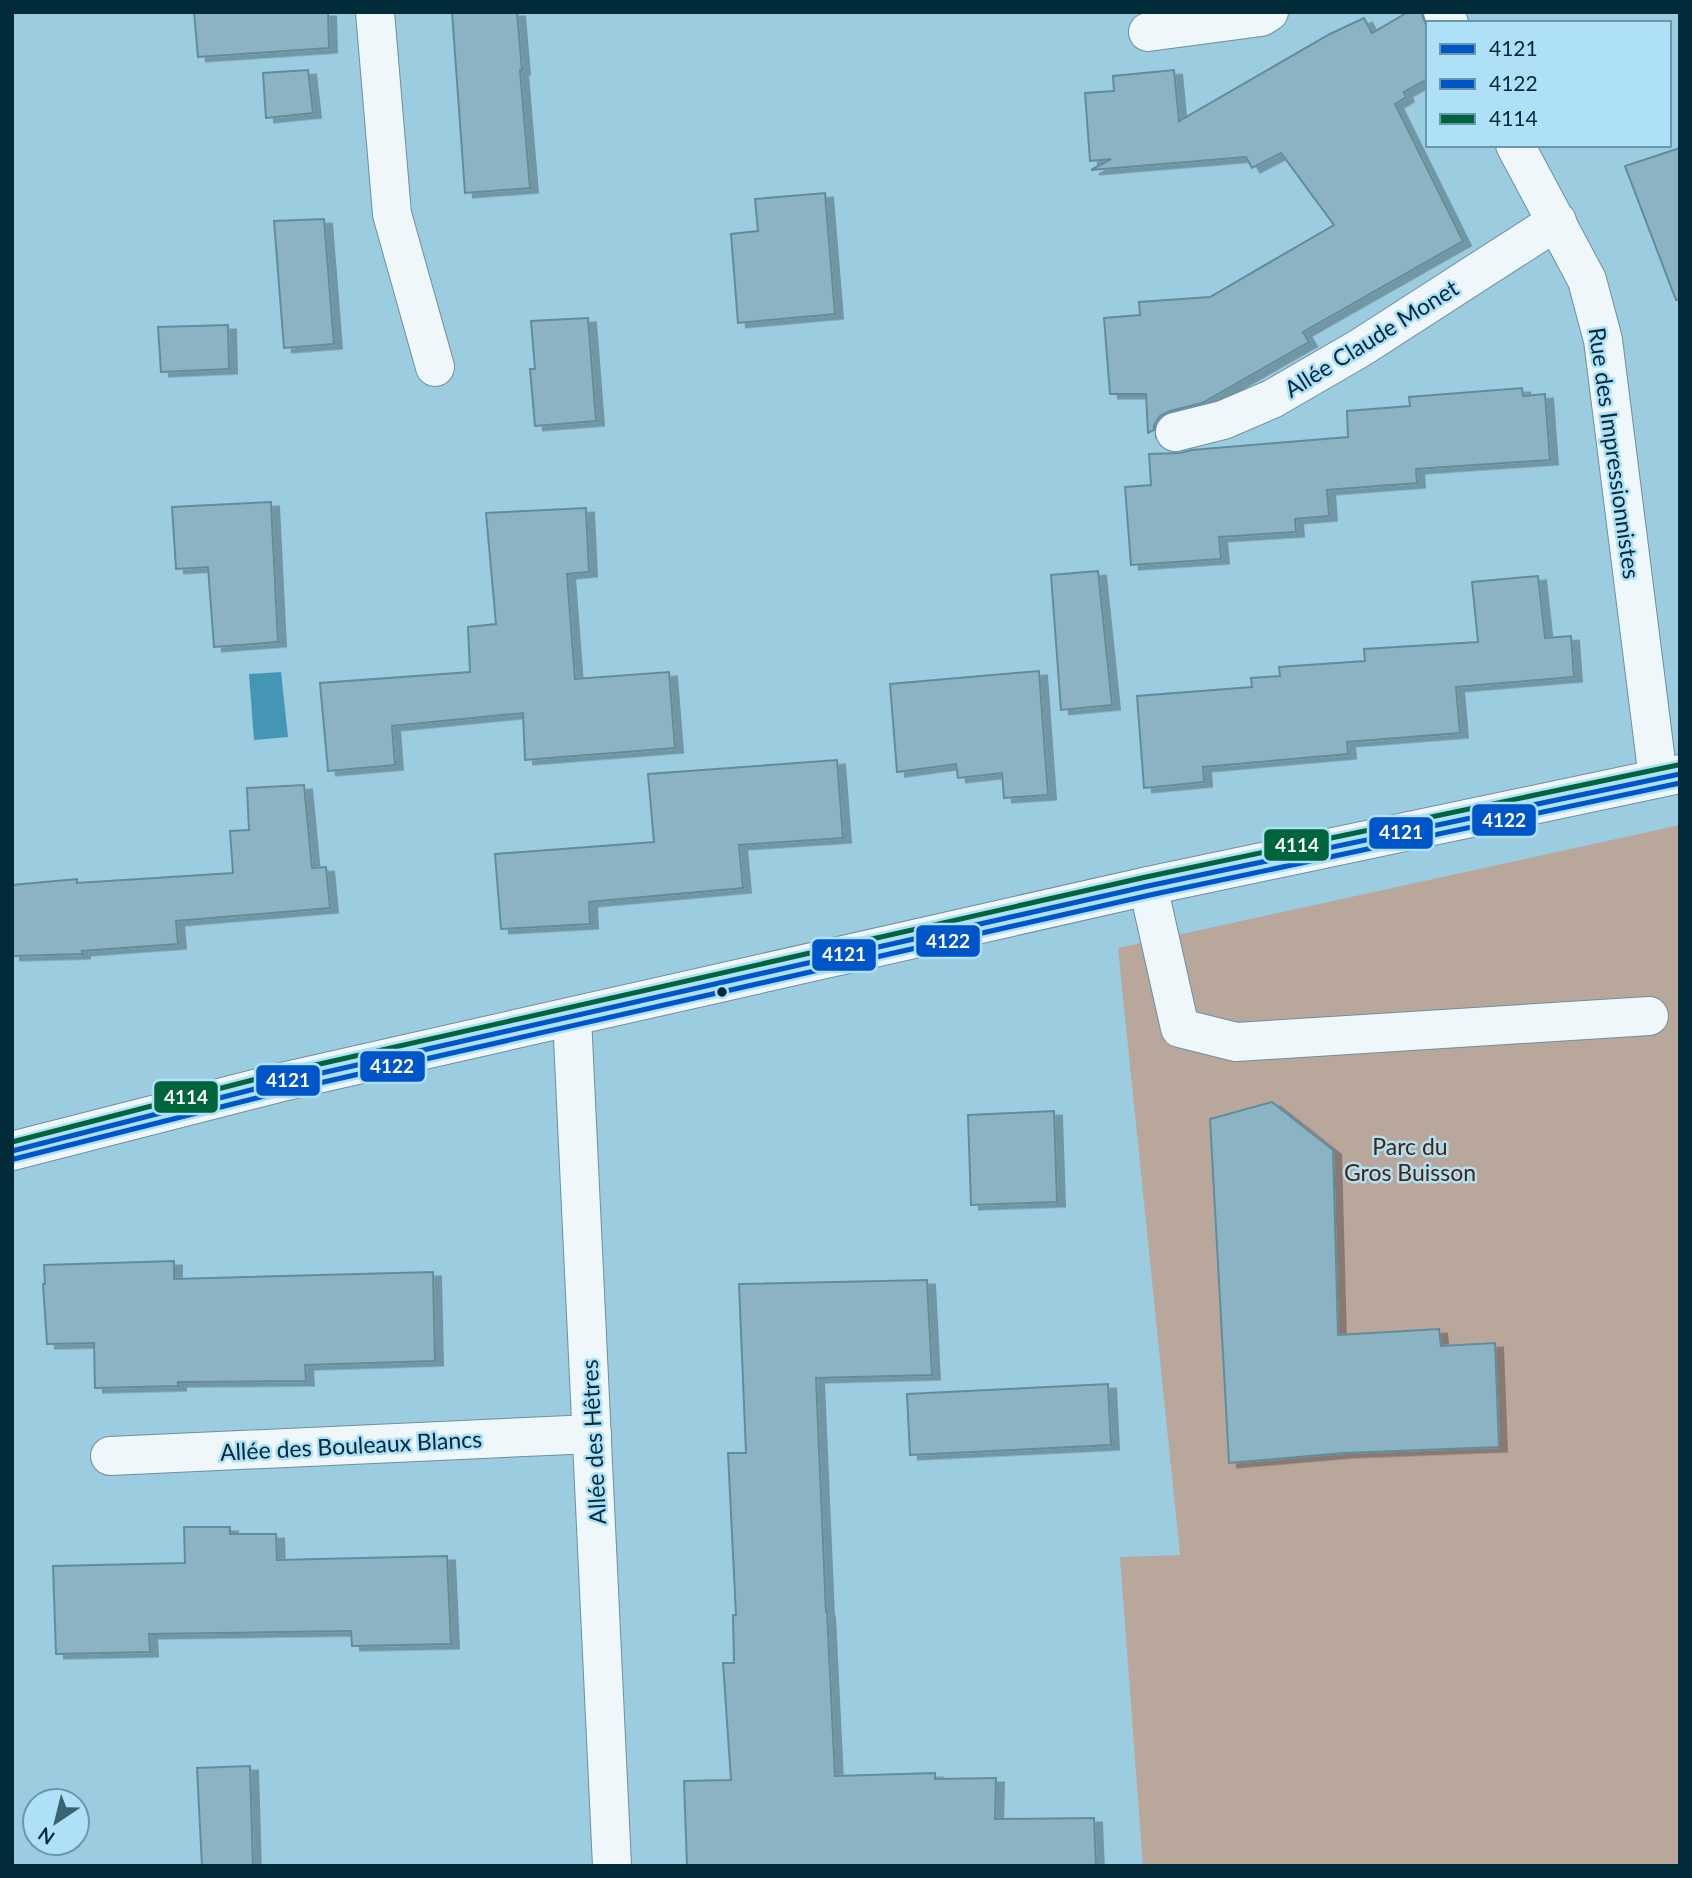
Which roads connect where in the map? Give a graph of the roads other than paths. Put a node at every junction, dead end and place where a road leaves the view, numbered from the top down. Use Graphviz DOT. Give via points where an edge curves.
graph roads {
  1 [pos="375,12"];
  2 [pos="1269,12"];
  3 [pos="1148,32"];
  4 [pos="1517,147"];
  5 [pos="1557,221"];
  6 [pos="435,367"];
  7 [pos="1175,432"];
  8 [pos="1669,776"];
  9 [pos="1148,886"];
  10 [pos="1649,1016"];
  11 [pos="572,1017"];
  12 [pos="12,1151"];
  13 [pos="592,1434"];
  14 [pos="110,1456"];
  15 [pos="612,1866"];
  1 -- 6 [label="street" via="392,214"];
  2 -- 3 [label="street" via="1261,17"];
  4 -- 5 [label="street, Rue des Impressionnistes"];
  5 -- 7 [label="street, Allée Claude Monet" via="1272,399 1223,420"];
  5 -- 8 [label="street, Rue des Impressionnistes" via="1587,280 1603,340"];
  8 -- 9 [label="street"];
  9 -- 10 [label="street" via="1181,1028 1236,1042"];
  9 -- 11 [label="street"];
  11 -- 12 [label="street" via="282,1082"];
  11 -- 13 [label="street, Allée des Hêtres"];
  13 -- 14 [label="street, Allée des Bouleaux Blancs"];
  13 -- 15 [label="street, Allée des Hêtres"];
}
